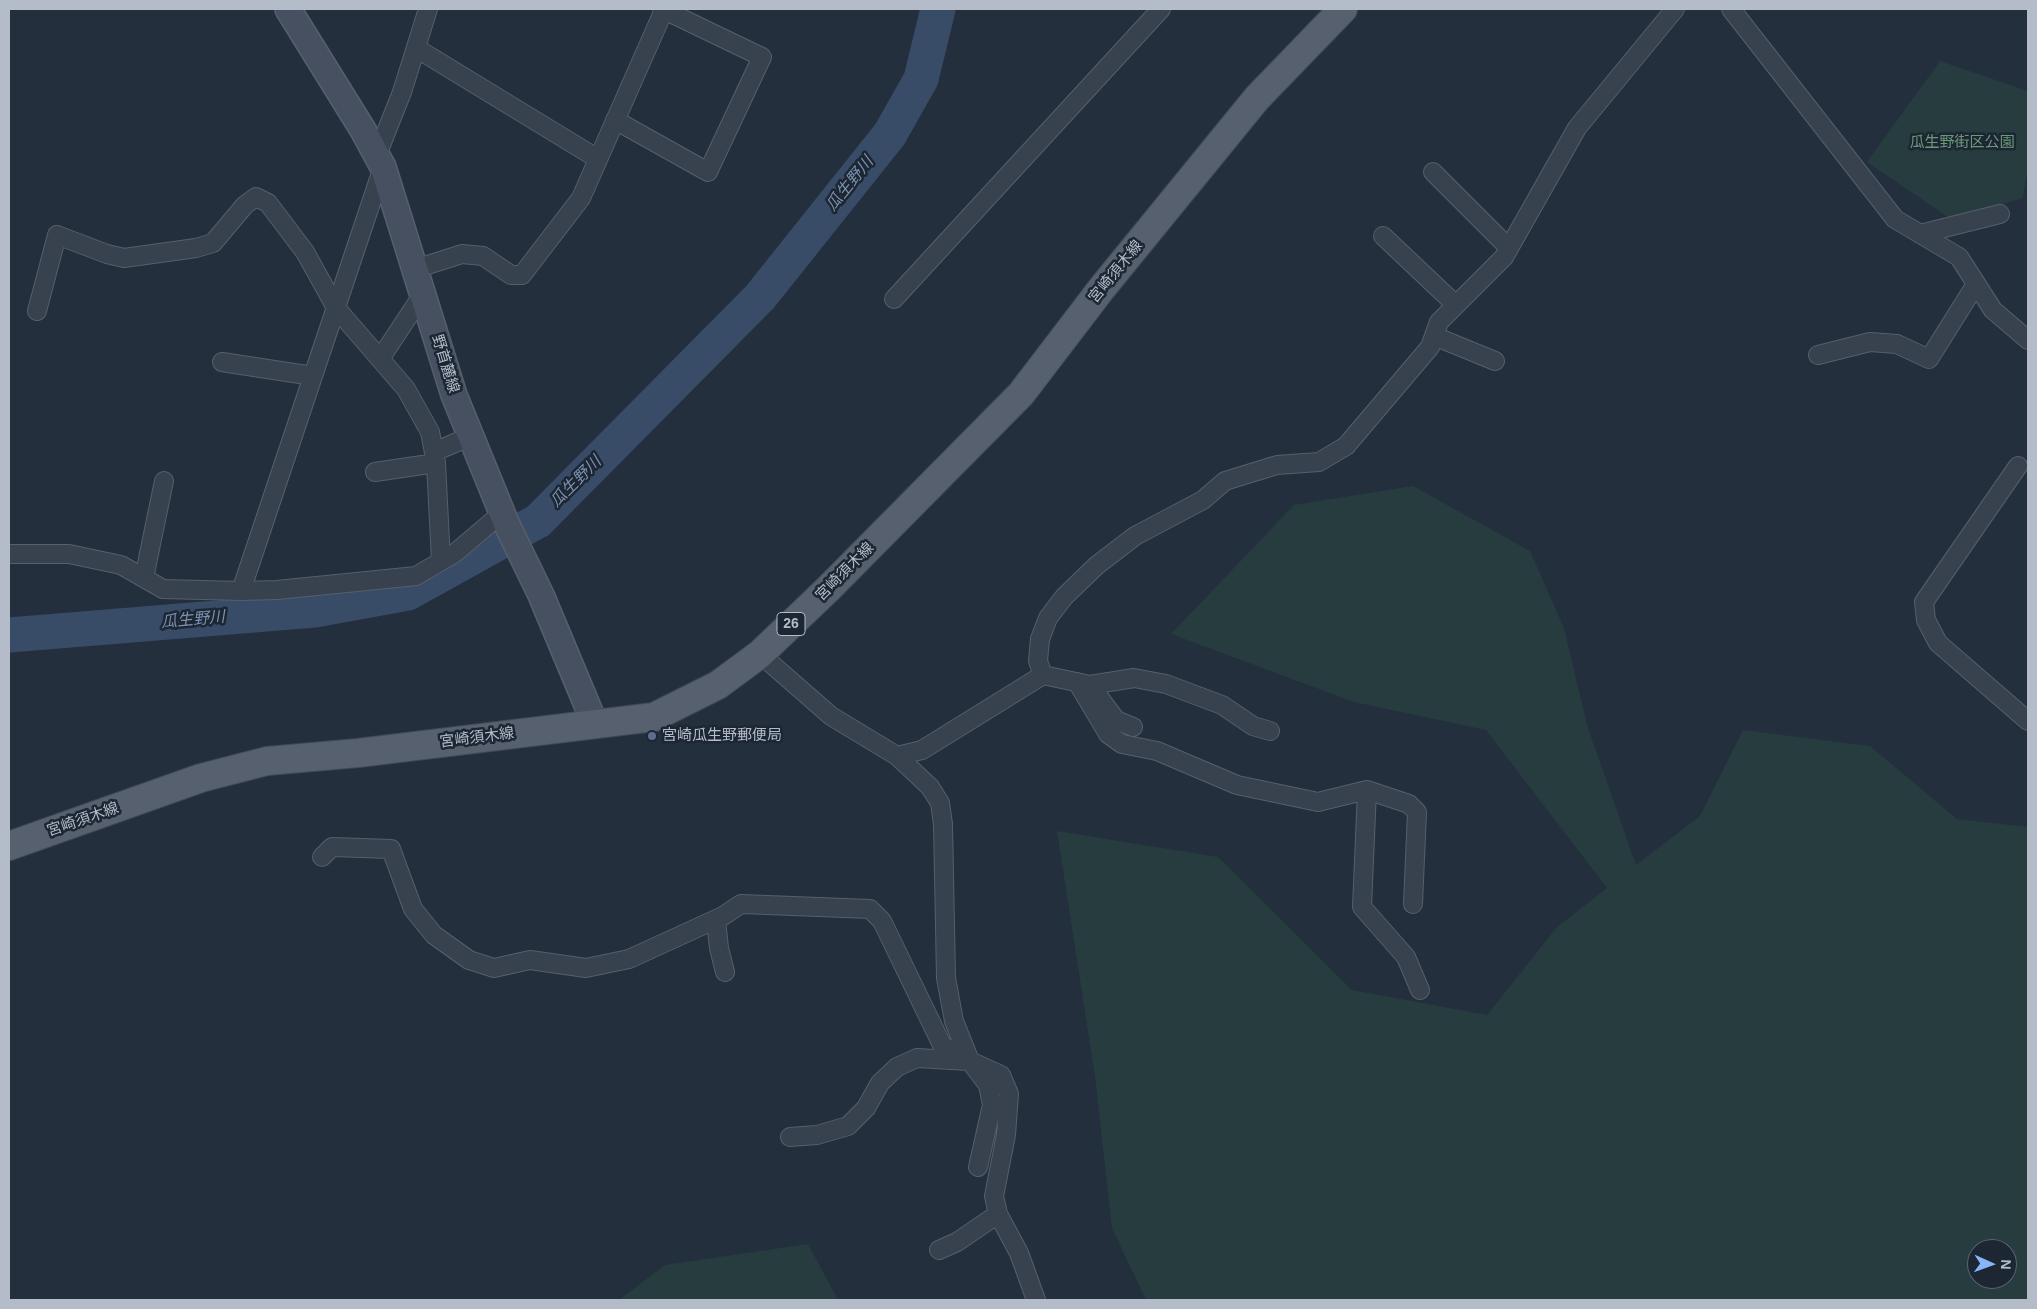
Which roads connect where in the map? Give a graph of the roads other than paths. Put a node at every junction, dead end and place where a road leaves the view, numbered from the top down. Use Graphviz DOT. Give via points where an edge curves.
graph roads {
  1 [pos="288,9"];
  2 [pos="428,9"];
  3 [pos="663,9"];
  4 [pos="1161,9"];
  5 [pos="1343,9"];
  6 [pos="1675,9"];
  7 [pos="1731,9"];
  8 [pos="416,48"];
  9 [pos="615,120"];
  10 [pos="598,159"];
  11 [pos="380,161"];
  12 [pos="1432,172"];
  13 [pos="2000,214"];
  14 [pos="1920,234"];
  15 [pos="1383,236"];
  16 [pos="1509,248"];
  17 [pos="415,269"];
  18 [pos="1976,284"];
  19 [pos="423,294"];
  20 [pos="894,299"];
  21 [pos="1456,305"];
  22 [pos="336,308"];
  23 [pos="37,311"];
  24 [pos="1434,336"];
  25 [pos="2028,340"];
  26 [pos="1818,355"];
  27 [pos="380,359"];
  28 [pos="1495,361"];
  29 [pos="222,362"];
  30 [pos="313,376"];
  31 [pos="471,436"];
  32 [pos="435,458"];
  33 [pos="2025,465"];
  34 [pos="375,472"];
  35 [pos="164,481"];
  36 [pos="504,519"];
  37 [pos="9,554"];
  38 [pos="442,561"];
  39 [pos="144,578"];
  40 [pos="241,592"];
  41 [pos="760,654"];
  42 [pos="1043,675"];
  43 [pos="1084,683"];
  44 [pos="2028,721"];
  45 [pos="595,724"];
  46 [pos="1133,727"];
  47 [pos="1270,731"];
  48 [pos="897,756"];
  49 [pos="1367,790"];
  50 [pos="9,846"];
  51 [pos="322,857"];
  52 [pos="1413,904"];
  53 [pos="716,920"];
  54 [pos="725,972"];
  55 [pos="1420,990"];
  56 [pos="970,1061"];
  57 [pos="790,1138"];
  58 [pos="978,1167"];
  59 [pos="998,1214"];
  60 [pos="939,1250"];
  61 [pos="1036,1300"];
  1 -- 11 [label="main road, 野首麓線"];
  2 -- 8 [label="street"];
  3 -- 9 [label="street"];
  3 -- 9 [label="street" via="762,57 708,172"];
  4 -- 20 [label="street"];
  5 -- 41 [label="main road, 宮崎須木線 / 26" via="1256,98 1021,394"];
  6 -- 16 [label="street" via="1578,128"];
  7 -- 14 [label="street" via="1895,219"];
  8 -- 10 [label="street"];
  8 -- 11 [label="street"];
  9 -- 10 [label="street"];
  10 -- 17 [label="street" via="581,198 522,275 511,275 483,256 462,254"];
  11 -- 17 [label="main road, 野首麓線"];
  11 -- 22 [label="street"];
  12 -- 16 [label="street"];
  13 -- 14 [label="street"];
  14 -- 18 [label="street" via="1959,257"];
  15 -- 21 [label="street"];
  16 -- 21 [label="street"];
  17 -- 19 [label="main road, 野首麓線"];
  18 -- 25 [label="street" via="1993,310"];
  18 -- 26 [label="street" via="1929,359 1897,344 1870,342"];
  19 -- 27 [label="street"];
  19 -- 31 [label="main road, 野首麓線" via="454,395"];
  21 -- 24 [label="street" via="1439,322"];
  22 -- 23 [label="street" via="305,252 268,203 256,197 213,242 196,248 124,258 57,236"];
  22 -- 27 [label="street"];
  22 -- 30 [label="street"];
  24 -- 28 [label="street"];
  24 -- 42 [label="street" via="1430,347 1346,446 1319,462 1277,465 1225,481 1203,500 1135,536 1096,566 1048,618 1040,639 1038,661"];
  27 -- 32 [label="street" via="406,389 430,432"];
  29 -- 30 [label="street"];
  30 -- 40 [label="street"];
  31 -- 32 [label="street"];
  31 -- 36 [label="main road, 野首麓線"];
  32 -- 34 [label="street"];
  32 -- 38 [label="street"];
  33 -- 44 [label="street" via="1924,602 1926,620 1938,643"];
  35 -- 39 [label="street"];
  36 -- 38 [label="street"];
  36 -- 45 [label="main road, 野首麓線" via="541,595"];
  37 -- 39 [label="street" via="70,554 121,565"];
  38 -- 40 [label="street" via="416,576"];
  39 -- 40 [label="street" via="163,589"];
  41 -- 45 [label="main road, 宮崎須木線 / 26" via="718,685 654,717"];
  41 -- 48 [label="street" via="831,716"];
  42 -- 43 [label="street"];
  42 -- 48 [label="street" via="922,750"];
  43 -- 46 [label="street" via="1116,720"];
  43 -- 47 [label="street" via="1134,678 1166,684 1222,705 1253,726"];
  43 -- 49 [label="street" via="1108,734 1122,744 1157,751 1237,785 1318,802"];
  45 -- 50 [label="main road, 宮崎須木線 / 26" via="267,761 201,778"];
  48 -- 56 [label="street" via="930,787 940,803 944,824 946,978 954,1021"];
  49 -- 52 [label="street" via="1409,804 1417,812"];
  49 -- 55 [label="street" via="1362,907 1406,957"];
  51 -- 53 [label="street" via="332,847 391,849 413,909 434,934 468,960 494,968 530,960 586,968 629,960"];
  53 -- 54 [label="street" via="718,948"];
  53 -- 56 [label="street" via="741,904 870,909 882,921 942,1045"];
  56 -- 57 [label="street" via="916,1058 896,1067 880,1083 866,1108 848,1126 817,1135"];
  56 -- 58 [label="street" via="988,1085 992,1105"];
  56 -- 59 [label="street" via="1001,1076 1009,1094 1006,1135 994,1196"];
  59 -- 60 [label="street" via="957,1242"];
  59 -- 61 [label="street" via="1019,1253"];
}
